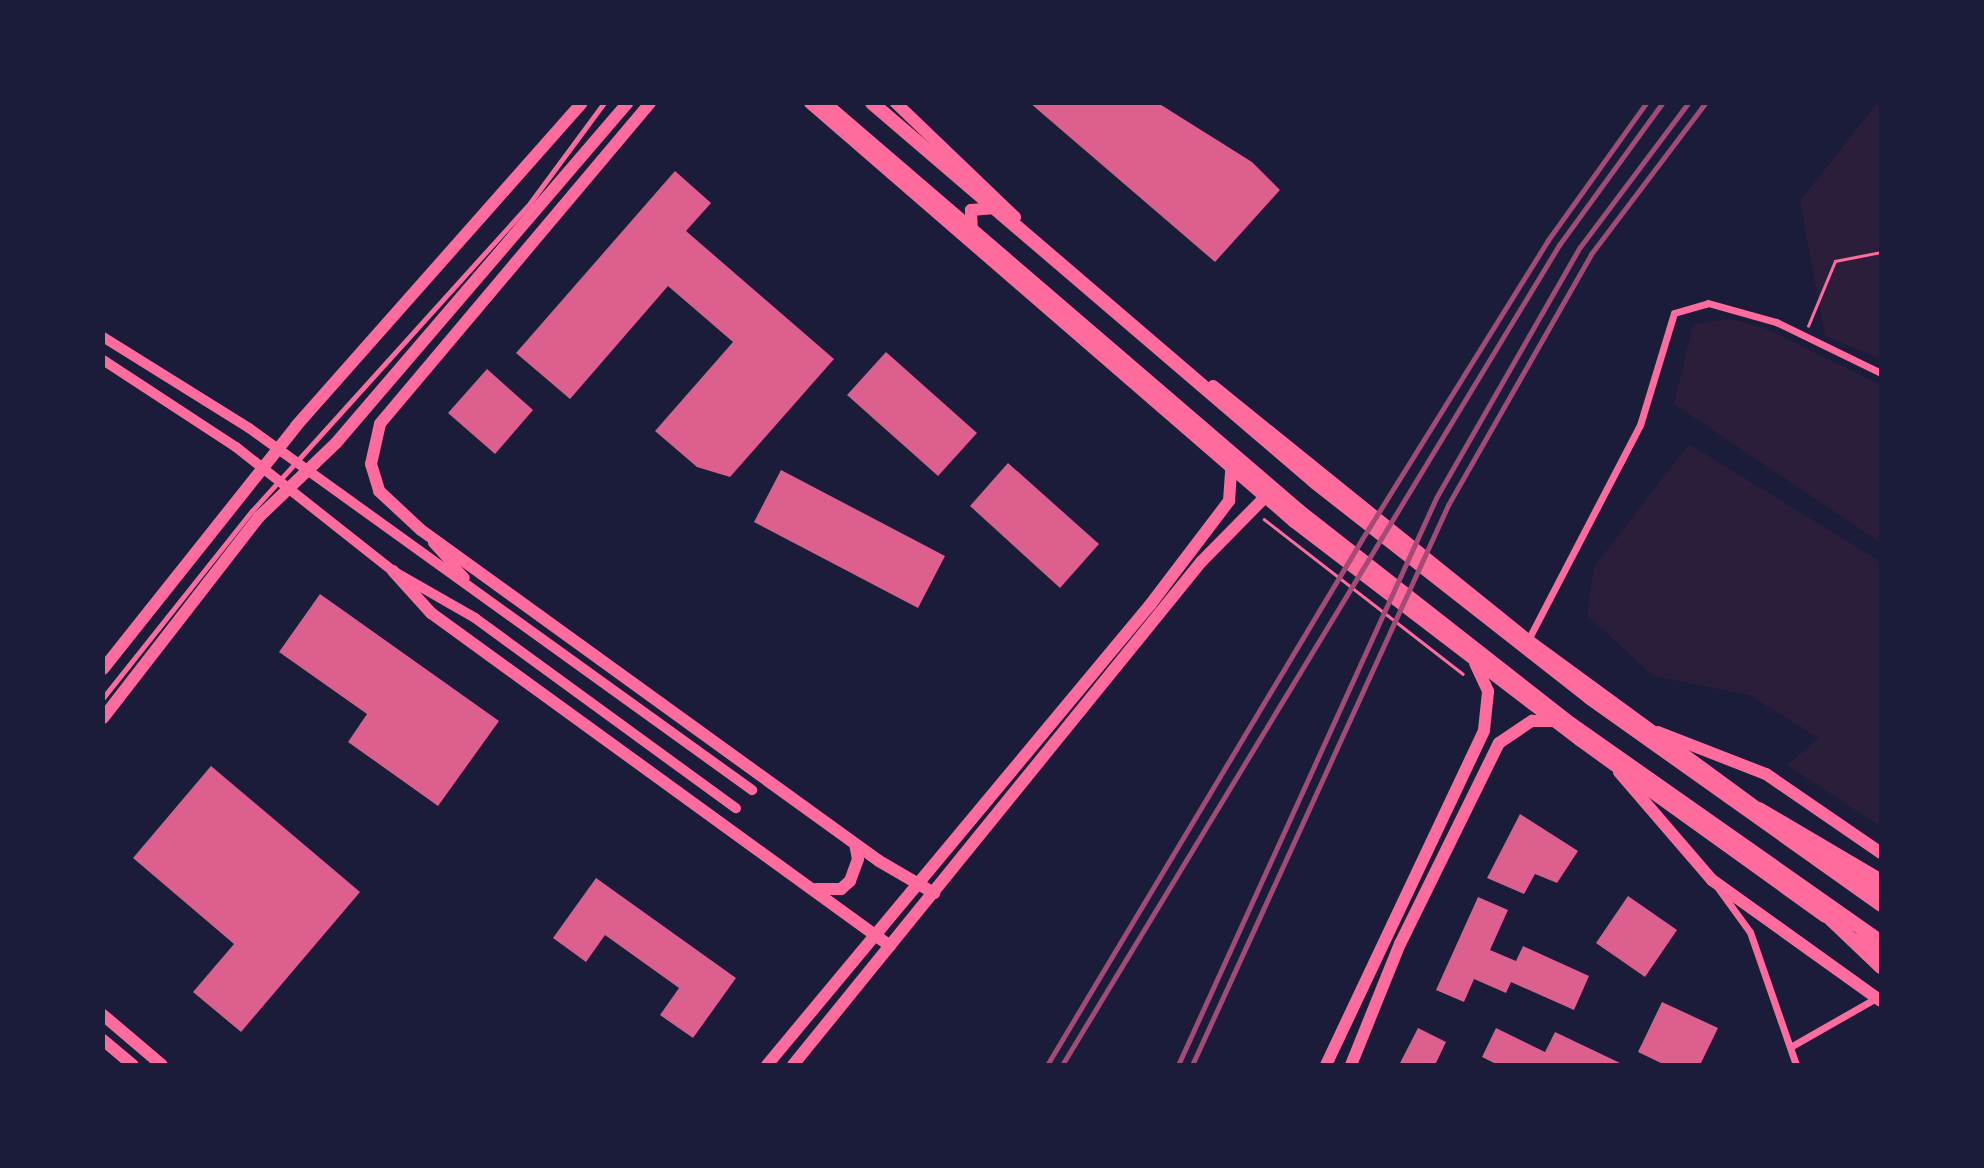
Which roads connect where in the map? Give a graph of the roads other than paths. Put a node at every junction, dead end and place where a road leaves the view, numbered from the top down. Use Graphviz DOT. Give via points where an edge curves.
graph roads {
  1 [pos="582,103"];
  2 [pos="604,103"];
  3 [pos="627,103"];
  4 [pos="650,103"];
  5 [pos="810,103"];
  6 [pos="824,103"];
  7 [pos="872,103"];
  8 [pos="897,103"];
  9 [pos="1009,212"];
  10 [pos="978,251"];
  11 [pos="103,337"];
  12 [pos="103,360"];
  13 [pos="1881,373"];
  14 [pos="278,448"];
  15 [pos="303,466"];
  16 [pos="262,468"];
  17 [pos="1231,469"];
  18 [pos="284,485"];
  19 [pos="1265,497"];
  20 [pos="421,530"];
  21 [pos="393,571"];
  22 [pos="485,599"];
  23 [pos="1528,640"];
  24 [pos="1475,663"];
  25 [pos="103,669"];
  26 [pos="103,698"];
  27 [pos="103,718"];
  28 [pos="1553,721"];
  29 [pos="1645,727"];
  30 [pos="1674,758"];
  31 [pos="1614,766"];
  32 [pos="752,790"];
  33 [pos="736,808"];
  34 [pos="855,845"];
  35 [pos="1881,853"];
  36 [pos="1785,877"];
  37 [pos="1712,880"];
  38 [pos="918,881"];
  39 [pos="1881,881"];
  40 [pos="816,889"];
  41 [pos="934,894"];
  42 [pos="1881,894"];
  43 [pos="1881,905"];
  44 [pos="873,934"];
  45 [pos="1881,942"];
  46 [pos="890,946"];
  47 [pos="1881,954"];
  48 [pos="1881,967"];
  49 [pos="1879,999"];
  50 [pos="103,1015"];
  51 [pos="103,1040"];
  52 [pos="1791,1046"];
  53 [pos="133,1065"];
  54 [pos="162,1065"];
  55 [pos="767,1065"];
  56 [pos="793,1065"];
  57 [pos="1326,1065"];
  58 [pos="1351,1065"];
  59 [pos="1796,1065"];
  1 -- 14 [label="main road"];
  2 -- 15 [label="lane" via="530,203"];
  3 -- 15 [label="main road" via="523,230"];
  4 -- 20 [label="main road" via="380,424 371,464 379,491"];
  5 -- 10 [label="main road"];
  6 -- 36 [label="highway" via="1310,520 1571,724"];
  7 -- 30 [label="highway" via="1316,483"];
  8 -- 9 [label="main road"];
  9 -- 10 [label="main road" via="983,205 971,210"];
  9 -- 23 [label="main road" via="1326,479"];
  10 -- 17 [label="main road"];
  11 -- 14 [label="street"];
  12 -- 16 [label="street"];
  13 -- 23 [label="street" via="1805,336 1708,303 1674,313 1640,425"];
  14 -- 15 [label="street"];
  14 -- 16 [label="main road"];
  15 -- 18 [label="main road"];
  15 -- 22 [label="street"];
  16 -- 18 [label="street"];
  16 -- 25 [label="main road"];
  17 -- 19 [label="main road"];
  17 -- 38 [label="main road" via="1229,501 1150,604"];
  18 -- 21 [label="street"];
  18 -- 26 [label="lane"];
  18 -- 27 [label="main road"];
  19 -- 24 [label="main road"];
  19 -- 41 [label="main road" via="1201,562"];
  20 -- 22 [label="street"];
  20 -- 34 [label="main road"];
  21 -- 33 [label="street" via="475,618"];
  21 -- 40 [label="main road" via="431,613"];
  22 -- 32 [label="street"];
  23 -- 29 [label="main road"];
  24 -- 28 [label="main road"];
  24 -- 57 [label="main road" via="1488,691 1485,730"];
  28 -- 31 [label="main road"];
  28 -- 58 [label="main road" via="1532,721 1499,743 1400,944"];
  29 -- 35 [label="main road" via="1766,774"];
  29 -- 42 [label="main road"];
  30 -- 39 [label="highway"];
  30 -- 43 [label="highway"];
  31 -- 37 [label="main road"];
  31 -- 47 [label="main road"];
  34 -- 38 [label="main road"];
  34 -- 40 [label="main road" via="858,859 850,881 841,888"];
  36 -- 45 [label="highway"];
  36 -- 48 [label="highway"];
  37 -- 49 [label="main road"];
  37 -- 52 [label="street" via="1750,932"];
  38 -- 41 [label="main road"];
  38 -- 44 [label="main road"];
  40 -- 44 [label="main road"];
  41 -- 46 [label="main road"];
  44 -- 46 [label="main road"];
  44 -- 55 [label="main road"];
  46 -- 56 [label="main road"];
  49 -- 52 [label="street"];
  50 -- 54 [label="main road"];
  51 -- 53 [label="main road"];
  52 -- 59 [label="street"];
}
